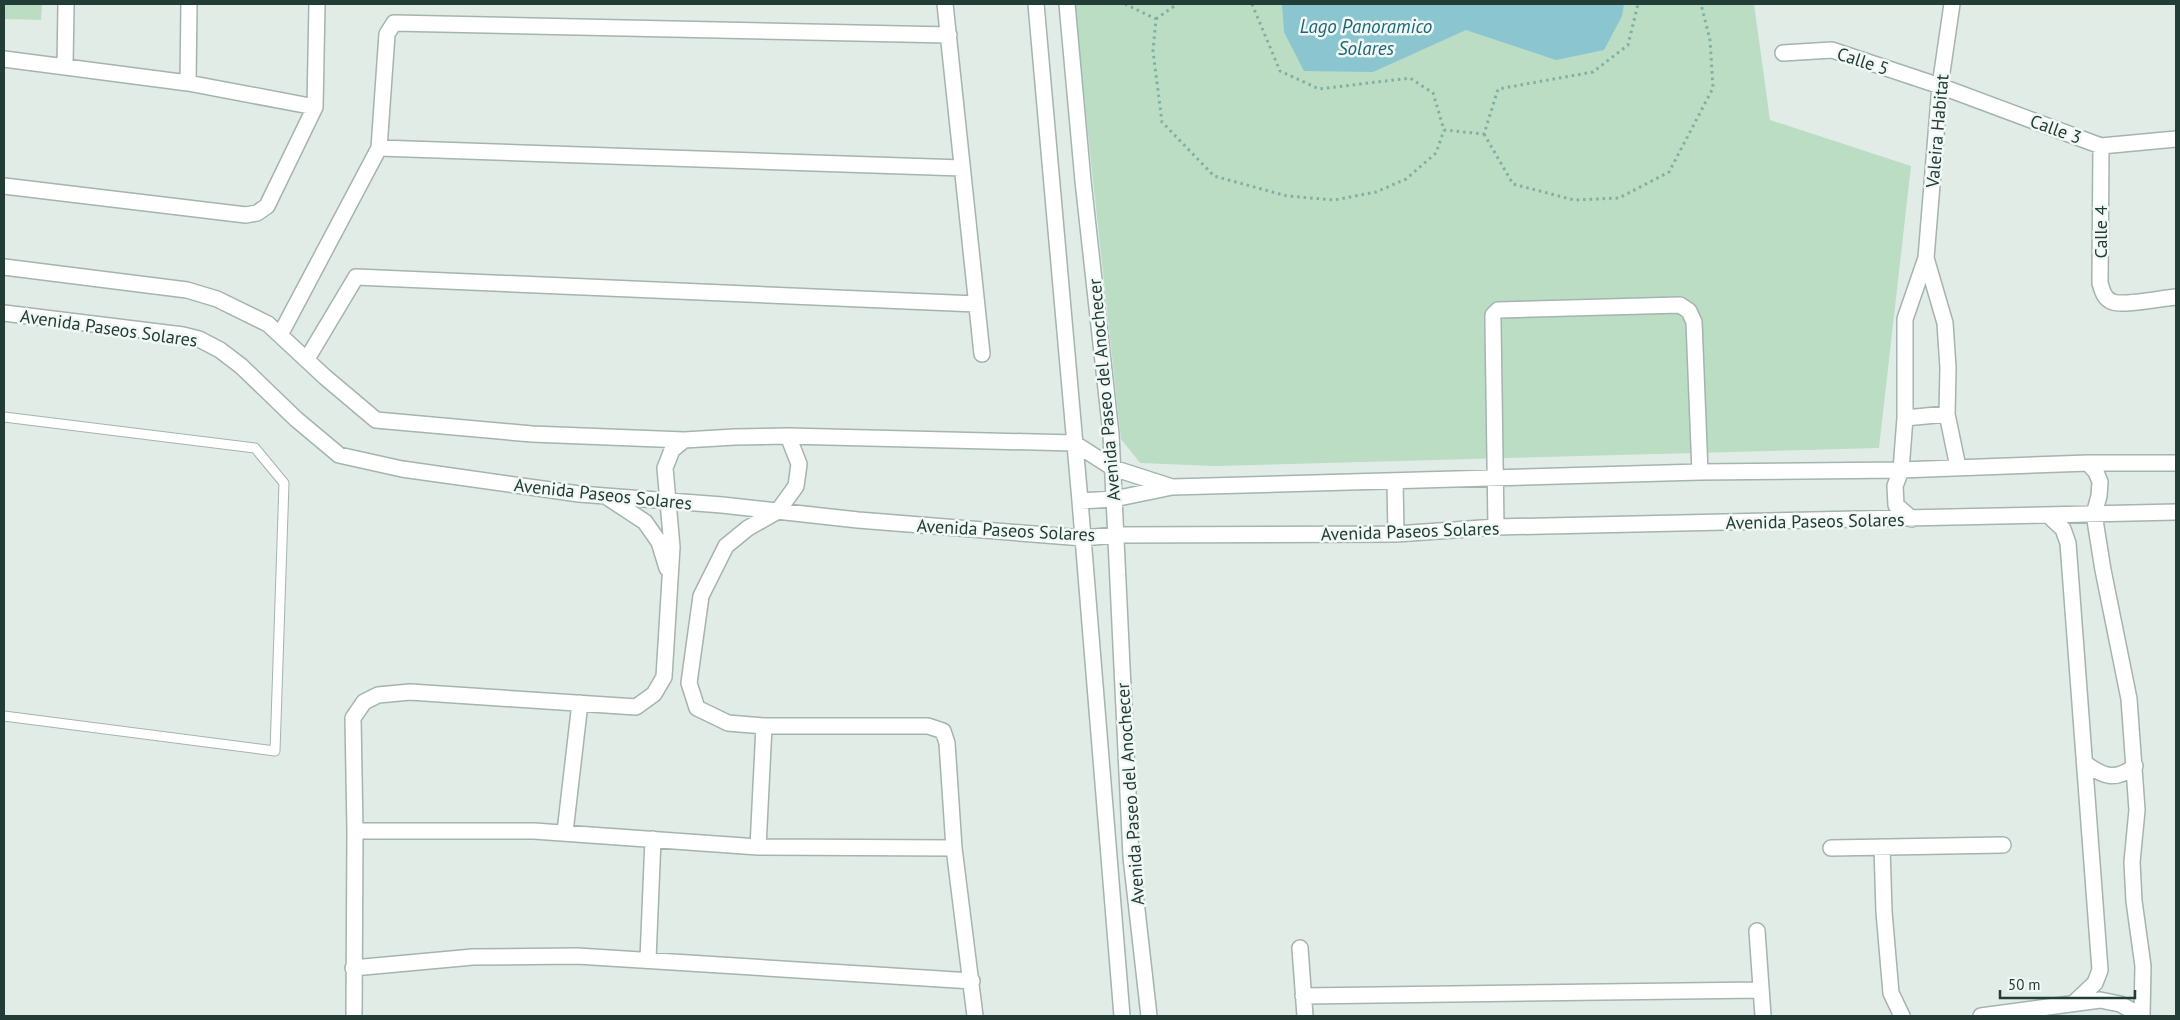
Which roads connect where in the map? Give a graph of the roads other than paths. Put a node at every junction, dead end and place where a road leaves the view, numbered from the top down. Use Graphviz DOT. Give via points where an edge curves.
graph roads {
  1 [pos="66,4"];
  2 [pos="190,4"];
  3 [pos="317,4"];
  4 [pos="945,4"];
  5 [pos="1036,4"];
  6 [pos="1067,4"];
  7 [pos="1952,4"];
  8 [pos="948,35"];
  9 [pos="1783,53"];
  10 [pos="4,59"];
  11 [pos="65,66"];
  12 [pos="188,83"];
  13 [pos="1940,86"];
  14 [pos="315,107"];
  15 [pos="2176,139"];
  16 [pos="2101,146"];
  17 [pos="379,148"];
  18 [pos="962,168"];
  19 [pos="4,186"];
  20 [pos="1926,258"];
  21 [pos="4,266"];
  22 [pos="2176,297"];
  23 [pos="976,304"];
  24 [pos="4,313"];
  25 [pos="280,335"];
  26 [pos="982,354"];
  27 [pos="307,359"];
  28 [pos="1947,414"];
  29 [pos="4,417"];
  30 [pos="1905,418"];
  31 [pos="788,436"];
  32 [pos="684,440"];
  33 [pos="1074,443"];
  34 [pos="2088,463"];
  35 [pos="2176,463"];
  36 [pos="1958,467"];
  37 [pos="1113,468"];
  38 [pos="1901,470"];
  39 [pos="1700,472"];
  40 [pos="1495,478"];
  41 [pos="1395,480"];
  42 [pos="1172,487"];
  43 [pos="606,496"];
  44 [pos="1114,499"];
  45 [pos="669,501"];
  46 [pos="1080,501"];
  47 [pos="778,512"];
  48 [pos="2176,512"];
  49 [pos="2094,514"];
  50 [pos="2048,515"];
  51 [pos="1912,519"];
  52 [pos="1496,527"];
  53 [pos="1396,534"];
  54 [pos="1116,535"];
  55 [pos="1083,538"];
  56 [pos="670,577"];
  57 [pos="580,703"];
  58 [pos="4,716"];
  59 [pos="764,726"];
  60 [pos="2086,764"];
  61 [pos="2135,766"];
  62 [pos="355,831"];
  63 [pos="565,832"];
  64 [pos="653,839"];
  65 [pos="2003,845"];
  66 [pos="758,847"];
  67 [pos="1882,847"];
  68 [pos="954,848"];
  69 [pos="1831,848"];
  70 [pos="1757,932"];
  71 [pos="1300,948"];
  72 [pos="648,959"];
  73 [pos="353,968"];
  74 [pos="972,981"];
  75 [pos="1760,990"];
  76 [pos="1304,996"];
  77 [pos="2075,1002"];
  78 [pos="354,1016"];
  79 [pos="975,1016"];
  80 [pos="1122,1016"];
  81 [pos="1149,1016"];
  82 [pos="1304,1016"];
  83 [pos="1763,1016"];
  84 [pos="1902,1016"];
  85 [pos="1981,1016"];
  86 [pos="2142,1016"];
  1 -- 11 [label="street"];
  2 -- 12 [label="street"];
  3 -- 14 [label="street"];
  4 -- 8 [label="street"];
  5 -- 33 [label="street, Avenida Paseo del Anochecer"];
  6 -- 37 [label="street, Avenida Paseo del Anochecer"];
  7 -- 13 [label="street, Valeira Habitat"];
  8 -- 17 [label="street" via="394,22 387,34"];
  8 -- 18 [label="street"];
  9 -- 13 [label="street, Calle 5" via="1832,50"];
  10 -- 11 [label="street"];
  11 -- 12 [label="street"];
  12 -- 14 [label="street"];
  13 -- 16 [label="street, Calle 3"];
  13 -- 20 [label="street, Valeira Habitat"];
  14 -- 19 [label="street" via="267,206 257,214"];
  15 -- 16 [label="street, Calle 3"];
  16 -- 22 [label="street, Calle 4" via="2100,283 2103,295 2112,302"];
  17 -- 18 [label="street"];
  17 -- 25 [label="street"];
  18 -- 23 [label="street"];
  20 -- 28 [label="street, Valeira Habitat" via="1945,323"];
  20 -- 30 [label="street, Valeira Habitat" via="1905,319"];
  21 -- 25 [label="street" via="188,290 246,312"];
  23 -- 26 [label="street"];
  23 -- 27 [label="street" via="356,277"];
  24 -- 43 [label="street, Avenida Paseos Solares" via="200,339 241,366 339,455 402,469"];
  25 -- 27 [label="street"];
  27 -- 32 [label="street" via="376,420 532,434"];
  28 -- 30 [label="street"];
  28 -- 36 [label="street, Valeira Habitat"];
  29 -- 58 [label="lane" via="255,448 284,483 276,751"];
  30 -- 38 [label="street, Valeira Habitat"];
  31 -- 32 [label="street"];
  31 -- 33 [label="street"];
  31 -- 47 [label="street" via="799,464 796,486"];
  32 -- 45 [label="street" via="672,450 665,468"];
  33 -- 37 [label="street, Avenida Paseos Solares"];
  33 -- 46 [label="street, Avenida Paseo del Anochecer"];
  34 -- 35 [label="street, Avenida Paseos Solares"];
  34 -- 36 [label="street, Avenida Paseos Solares"];
  34 -- 49 [label="street" via="2100,482"];
  36 -- 38 [label="street, Avenida Paseos Solares"];
  37 -- 42 [label="street, Avenida Paseos Solares"];
  37 -- 44 [label="street, Avenida Paseo del Anochecer"];
  38 -- 39 [label="street, Avenida Paseos Solares"];
  38 -- 51 [label="street, Valeira Habitat" via="1895,486 1896,505"];
  39 -- 40 [label="street, Avenida Paseos Solares"];
  39 -- 40 [label="street" via="1694,322 1689,311 1680,305 1498,310 1492,323"];
  40 -- 41 [label="street, Avenida Paseos Solares"];
  40 -- 52 [label="street"];
  41 -- 42 [label="street, Avenida Paseos Solares"];
  41 -- 53 [label="street"];
  42 -- 44 [label="street, Avenida Paseos Solares"];
  43 -- 45 [label="street, Avenida Paseos Solares"];
  43 -- 56 [label="street" via="645,522 659,542"];
  44 -- 46 [label="street, Avenida Paseos Solares"];
  44 -- 54 [label="street, Avenida Paseo del Anochecer"];
  45 -- 47 [label="street, Avenida Paseos Solares"];
  45 -- 56 [label="street"];
  46 -- 55 [label="street, Avenida Paseo del Anochecer"];
  47 -- 55 [label="street, Avenida Paseos Solares"];
  47 -- 59 [label="street" via="748,528 726,546 701,596 689,683 697,708 728,723"];
  48 -- 49 [label="street, Avenida Paseos Solares"];
  49 -- 50 [label="street, Avenida Paseos Solares"];
  49 -- 61 [label="street" via="2129,699"];
  50 -- 51 [label="street, Avenida Paseos Solares"];
  50 -- 60 [label="street" via="2064,529 2068,543"];
  51 -- 52 [label="street, Avenida Paseos Solares"];
  52 -- 53 [label="street, Avenida Paseos Solares"];
  53 -- 54 [label="street, Avenida Paseos Solares"];
  54 -- 55 [label="street, Avenida Paseos Solares"];
  54 -- 81 [label="street, Avenida Paseo del Anochecer" via="1131,857"];
  55 -- 80 [label="street, Avenida Paseo del Anochecer"];
  56 -- 57 [label="street" via="664,677 654,694 636,707"];
  57 -- 62 [label="street" via="410,692 378,695 364,702 353,718"];
  57 -- 63 [label="street"];
  59 -- 66 [label="street"];
  59 -- 68 [label="street" via="928,726 943,731 947,743"];
  60 -- 61 [label="street" via="2111,776 2125,774"];
  60 -- 77 [label="street" via="2100,970 2095,983"];
  61 -- 86 [label="street" via="2137,810 2132,862 2143,966"];
  62 -- 63 [label="street"];
  62 -- 73 [label="street"];
  63 -- 64 [label="street"];
  64 -- 66 [label="street"];
  64 -- 72 [label="street"];
  65 -- 67 [label="street"];
  66 -- 68 [label="street"];
  67 -- 69 [label="street"];
  67 -- 84 [label="street" via="1891,993"];
  68 -- 74 [label="street"];
  70 -- 75 [label="street"];
  71 -- 76 [label="street"];
  72 -- 73 [label="street" via="473,957"];
  72 -- 74 [label="street"];
  73 -- 78 [label="street"];
  74 -- 79 [label="street"];
  75 -- 76 [label="street"];
  75 -- 83 [label="street"];
  76 -- 82 [label="street"];
  77 -- 85 [label="street"];
  77 -- 86 [label="street" via="2100,1000 2120,1004"];
}
